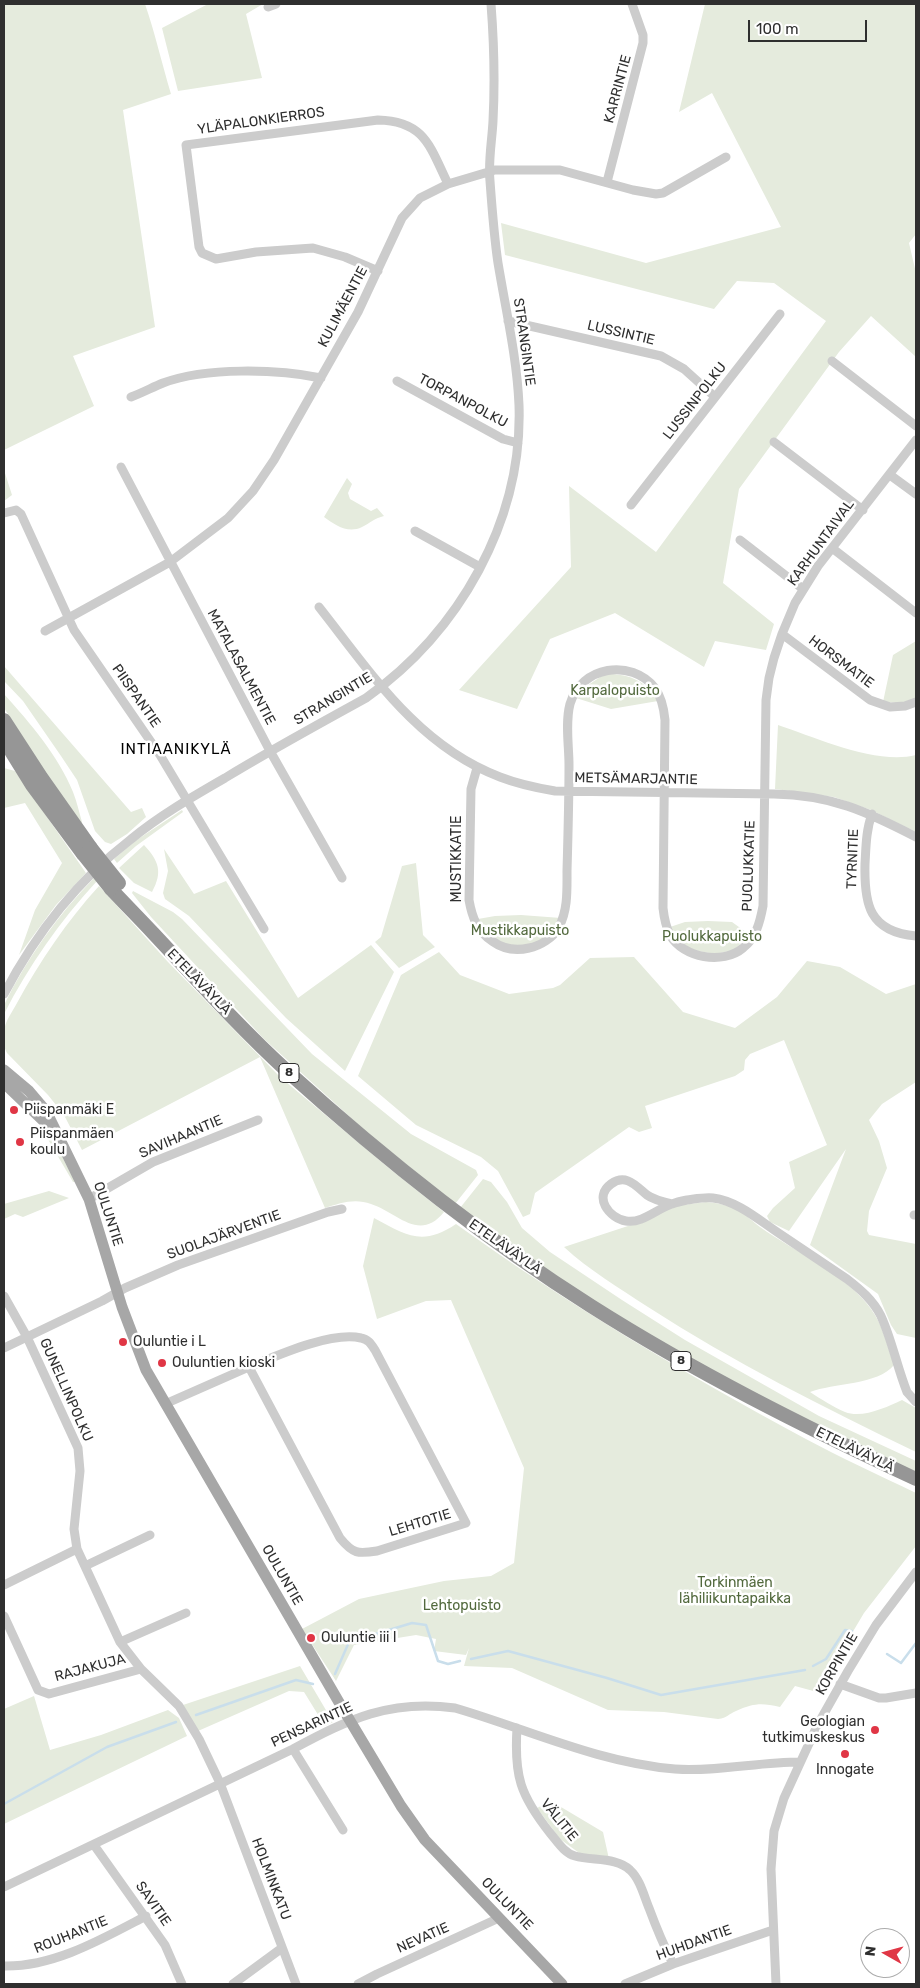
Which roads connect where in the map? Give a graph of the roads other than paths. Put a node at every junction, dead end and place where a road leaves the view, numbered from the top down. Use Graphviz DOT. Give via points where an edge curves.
graph roads {
  1 [pos="491,4"];
  2 [pos="632,4"];
  3 [pos="726,157"];
  4 [pos="489,170"];
  5 [pos="607,182"];
  6 [pos="448,184"];
  7 [pos="378,271"];
  8 [pos="780,314"];
  9 [pos="508,321"];
  10 [pos="832,361"];
  11 [pos="321,378"];
  12 [pos="397,382"];
  13 [pos="132,397"];
  14 [pos="715,397"];
  15 [pos="916,426"];
  16 [pos="916,440"];
  17 [pos="774,442"];
  18 [pos="518,443"];
  19 [pos="121,467"];
  20 [pos="890,475"];
  21 [pos="916,494"];
  22 [pos="631,504"];
  23 [pos="863,510"];
  24 [pos="4,512"];
  25 [pos="415,531"];
  26 [pos="740,540"];
  27 [pos="832,548"];
  28 [pos="170,562"];
  29 [pos="480,567"];
  30 [pos="804,589"];
  31 [pos="318,607"];
  32 [pos="916,613"];
  33 [pos="69,618"];
  34 [pos="45,630"];
  35 [pos="782,634"];
  36 [pos="381,687"];
  37 [pos="916,702"];
  38 [pos="4,720"];
  39 [pos="9,747"];
  40 [pos="270,751"];
  41 [pos="477,768"];
  42 [pos="569,791"];
  43 [pos="664,793"];
  44 [pos="764,794"];
  45 [pos="186,800"];
  46 [pos="872,814"];
  47 [pos="916,836"];
  48 [pos="342,878"];
  49 [pos="264,929"];
  50 [pos="916,936"];
  51 [pos="4,994"];
  52 [pos="4,1070"];
  53 [pos="4,1084"];
  54 [pos="258,1120"];
  55 [pos="55,1132"];
  56 [pos="89,1198"];
  57 [pos="672,1204"];
  58 [pos="342,1209"];
  59 [pos="117,1292"];
  60 [pos="4,1296"];
  61 [pos="27,1337"];
  62 [pos="4,1348"];
  63 [pos="249,1368"];
  64 [pos="916,1402"];
  65 [pos="165,1404"];
  66 [pos="916,1479"];
  67 [pos="150,1535"];
  68 [pos="77,1549"];
  69 [pos="85,1566"];
  70 [pos="916,1572"];
  71 [pos="4,1584"];
  72 [pos="186,1613"];
  73 [pos="4,1616"];
  74 [pos="120,1642"];
  75 [pos="141,1668"];
  76 [pos="840,1684"];
  77 [pos="916,1692"];
  78 [pos="349,1720"];
  79 [pos="517,1728"];
  80 [pos="293,1749"];
  81 [pos="800,1762"];
  82 [pos="220,1783"];
  83 [pos="343,1830"];
  84 [pos="94,1845"];
  85 [pos="4,1887"];
  86 [pos="146,1916"];
  87 [pos="499,1918"];
  88 [pos="773,1930"];
  89 [pos="282,1948"];
  90 [pos="673,1964"];
  91 [pos="4,1966"];
  92 [pos="182,1984"];
  93 [pos="233,1984"];
  94 [pos="296,1984"];
  95 [pos="358,1984"];
  96 [pos="562,1984"];
  97 [pos="625,1984"];
  98 [pos="776,1984"];
  1 -- 4 [label="street, STRANGINTIE" via="494,80"];
  2 -- 5 [label="street, KARRINTIE" via="643,43"];
  3 -- 5 [label="street, KULIMÄENTIE" via="663,193 633,190"];
  4 -- 5 [label="street, KULIMÄENTIE" via="560,170"];
  4 -- 6 [label="street, KULIMÄENTIE"];
  4 -- 9 [label="street, STRANGINTIE"];
  6 -- 7 [label="street, KULIMÄENTIE" via="420,198 402,218"];
  6 -- 7 [label="street, YLÄPALONKIERROS" via="420,134 406,124 391,120 186,145 202,253 216,259 313,248"];
  7 -- 11 [label="street, KULIMÄENTIE"];
  8 -- 14 [label="street, LUSSINPOLKU"];
  9 -- 14 [label="street, LUSSINTIE" via="661,356 684,370"];
  9 -- 18 [label="street, STRANGINTIE" via="516,367"];
  10 -- 15 [label="street"];
  11 -- 13 [label="street" via="295,372 210,374 165,382"];
  11 -- 28 [label="street, KULIMÄENTIE" via="253,491 228,518"];
  12 -- 18 [label="street, TORPANPOLKU" via="503,439"];
  14 -- 22 [label="street, LUSSINPOLKU"];
  16 -- 20 [label="street, KARHUNTAIVAL"];
  17 -- 23 [label="street"];
  18 -- 29 [label="street, STRANGINTIE" via="501,519"];
  19 -- 28 [label="street, MATALASALMENTIE"];
  20 -- 21 [label="street"];
  20 -- 23 [label="street, KARHUNTAIVAL"];
  23 -- 27 [label="street, KARHUNTAIVAL"];
  24 -- 33 [label="street, PIISPANTIE" via="16,510 20,514"];
  25 -- 29 [label="street"];
  26 -- 30 [label="street"];
  27 -- 30 [label="street, KARHUNTAIVAL"];
  27 -- 32 [label="street"];
  28 -- 33 [label="street, KULIMÄENTIE"];
  28 -- 40 [label="street, MATALASALMENTIE"];
  29 -- 36 [label="street, STRANGINTIE" via="442,628"];
  30 -- 35 [label="street, KARHUNTAIVAL"];
  31 -- 36 [label="street, METSÄMARJANTIE"];
  33 -- 34 [label="street, KULIMÄENTIE"];
  33 -- 45 [label="street, PIISPANTIE"];
  35 -- 37 [label="street, HORSMATIE" via="870,700 890,707"];
  35 -- 44 [label="street, KARHUNTAIVAL" via="766,700"];
  36 -- 40 [label="street, STRANGINTIE"];
  36 -- 41 [label="street, METSÄMARJANTIE" via="431,739"];
  38 -- 39 [label="highway, 8"];
  39 -- 66 [label="highway, ETELÄVÄYLÄ / 8, bridge" via="47,806 153,932 286,1070 393,1162 461,1216 553,1281 656,1346 790,1419"];
  40 -- 45 [label="street, STRANGINTIE"];
  40 -- 48 [label="street, MATALASALMENTIE"];
  41 -- 42 [label="street, METSÄMARJANTIE" via="520,784"];
  41 -- 42 [label="street, MUSTIKKATIE" via="471,789 471,913 486,937 512,949 538,946 550,938 563,918 567,894"];
  42 -- 43 [label="street, METSÄMARJANTIE"];
  42 -- 43 [label="street" via="569,713 573,698 585,681 612,669 632,672 648,682 662,702 665,720"];
  43 -- 44 [label="street, METSÄMARJANTIE"];
  43 -- 44 [label="street, PUOLUKKATIE" via="665,920 676,942 692,953 708,957 738,952 758,927 762,906"];
  44 -- 46 [label="street, METSÄMARJANTIE" via="810,796"];
  45 -- 49 [label="street, PIISPANTIE"];
  45 -- 51 [label="street, STRANGINTIE" via="129,840 80,886 40,934"];
  46 -- 47 [label="street, METSÄMARJANTIE"];
  46 -- 50 [label="street, TYRNITIE" via="866,835 867,901 878,921 886,927 896,933"];
  52 -- 55 [label="main road, OULUNTIE" via="46,1111"];
  53 -- 55 [label="main road, OULUNTIE"];
  54 -- 56 [label="street, SAVIHAANTIE" via="153,1162"];
  55 -- 56 [label="main road, OULUNTIE"];
  56 -- 59 [label="main road, OULUNTIE"];
  57 -- 57 [label="street" via="629,1222 617,1219 607,1211 602,1198 604,1190 613,1182 626,1180 648,1196"];
  57 -- 64 [label="street" via="712,1198 735,1205 861,1291 880,1315 904,1386"];
  58 -- 59 [label="street, SUOLAJÄRVENTIE" via="178,1265"];
  59 -- 61 [label="street, SUOLAJÄRVENTIE"];
  59 -- 65 [label="main road, OULUNTIE" via="137,1351"];
  60 -- 61 [label="street, GUNELLINPOLKU"];
  61 -- 62 [label="street, SUOLAJÄRVENTIE"];
  61 -- 68 [label="street, GUNELLINPOLKU" via="78,1448 80,1471 74,1529"];
  63 -- 63 [label="street, LEHTOTIE" via="320,1342 349,1337 370,1342 466,1523 377,1551 363,1553 348,1548"];
  63 -- 65 [label="street, LEHTOTIE"];
  65 -- 78 [label="main road, OULUNTIE"];
  67 -- 69 [label="street"];
  68 -- 69 [label="street, GUNELLINPOLKU"];
  68 -- 71 [label="street"];
  69 -- 74 [label="street, GUNELLINPOLKU"];
  70 -- 76 [label="street, KORPINTIE" via="876,1625"];
  72 -- 74 [label="street"];
  73 -- 75 [label="street, RAJAKUJA" via="38,1690 43,1693"];
  74 -- 75 [label="street, GUNELLINPOLKU"];
  75 -- 82 [label="street, GUNELLINPOLKU" via="179,1706"];
  76 -- 77 [label="street" via="879,1698"];
  76 -- 81 [label="street, KORPINTIE"];
  78 -- 79 [label="street, PENSARINTIE" via="391,1707 430,1704 455,1708"];
  78 -- 80 [label="street, PENSARINTIE"];
  78 -- 87 [label="main road, OULUNTIE" via="415,1827"];
  79 -- 81 [label="street, PENSARINTIE" via="603,1757 674,1769"];
  79 -- 90 [label="street, VÄLITIE" via="516,1766 533,1811 569,1853 630,1870"];
  80 -- 82 [label="street, PENSARINTIE"];
  80 -- 83 [label="street"];
  81 -- 88 [label="street, KORPINTIE" via="774,1831 771,1869"];
  82 -- 84 [label="street, PENSARINTIE"];
  82 -- 89 [label="street, HOLMINKATU"];
  84 -- 85 [label="street, PENSARINTIE"];
  84 -- 86 [label="street, SAVITIE"];
  86 -- 91 [label="street, ROUHANTIE" via="46,1961 18,1967"];
  86 -- 92 [label="street, SAVITIE"];
  87 -- 95 [label="street, NEVATIE"];
  87 -- 96 [label="main road, OULUNTIE"];
  88 -- 90 [label="street, HUHDANTIE"];
  88 -- 98 [label="street, KORPINTIE"];
  89 -- 93 [label="street"];
  89 -- 94 [label="street, HOLMINKATU"];
  90 -- 97 [label="street, HUHDANTIE"];
}
